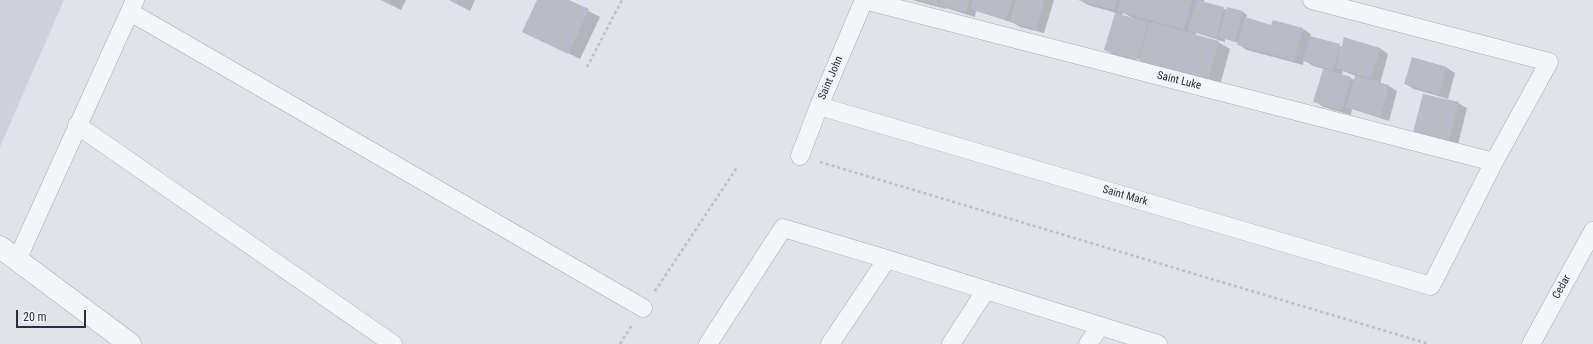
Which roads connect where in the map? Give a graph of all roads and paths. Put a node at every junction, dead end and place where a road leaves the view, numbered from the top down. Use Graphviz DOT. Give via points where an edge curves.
graph roads {
  1 [pos="622,0"];
  2 [pos="864,0"];
  3 [pos="1312,0"];
  4 [pos="133,6"];
  5 [pos="587,67"];
  6 [pos="819,106"];
  7 [pos="77,125"];
  8 [pos="800,156"];
  9 [pos="1494,162"];
  10 [pos="738,166"];
  11 [pos="1593,231"];
  12 [pos="8,254"];
  13 [pos="887,259"];
  14 [pos="986,290"];
  15 [pos="644,308"];
  16 [pos="1100,326"];
  17 [pos="129,344"];
  18 [pos="393,344"];
  19 [pos="620,344"];
  20 [pos="708,344"];
  21 [pos="830,344"];
  22 [pos="951,344"];
  23 [pos="1088,344"];
  24 [pos="1158,344"];
  25 [pos="1429,344"];
  26 [pos="1530,344"];
  1 -- 5 [label="path"];
  2 -- 6 [label="street, Saint John"];
  2 -- 9 [label="street, Saint Luke"];
  3 -- 9 [label="street" via="1549,62"];
  4 -- 7 [label="street"];
  4 -- 15 [label="street"];
  6 -- 8 [label="street, Saint John"];
  6 -- 9 [label="street, Saint Mark" via="1431,286"];
  7 -- 12 [label="street"];
  7 -- 18 [label="street"];
  8 -- 25 [label="path"];
  10 -- 15 [label="path"];
  11 -- 26 [label="street, Cedar"];
  12 -- 17 [label="street"];
  13 -- 14 [label="street"];
  13 -- 20 [label="street" via="783,228"];
  13 -- 21 [label="street"];
  14 -- 16 [label="street"];
  14 -- 22 [label="street"];
  15 -- 19 [label="path"];
  16 -- 23 [label="street"];
  16 -- 24 [label="street"];
}
